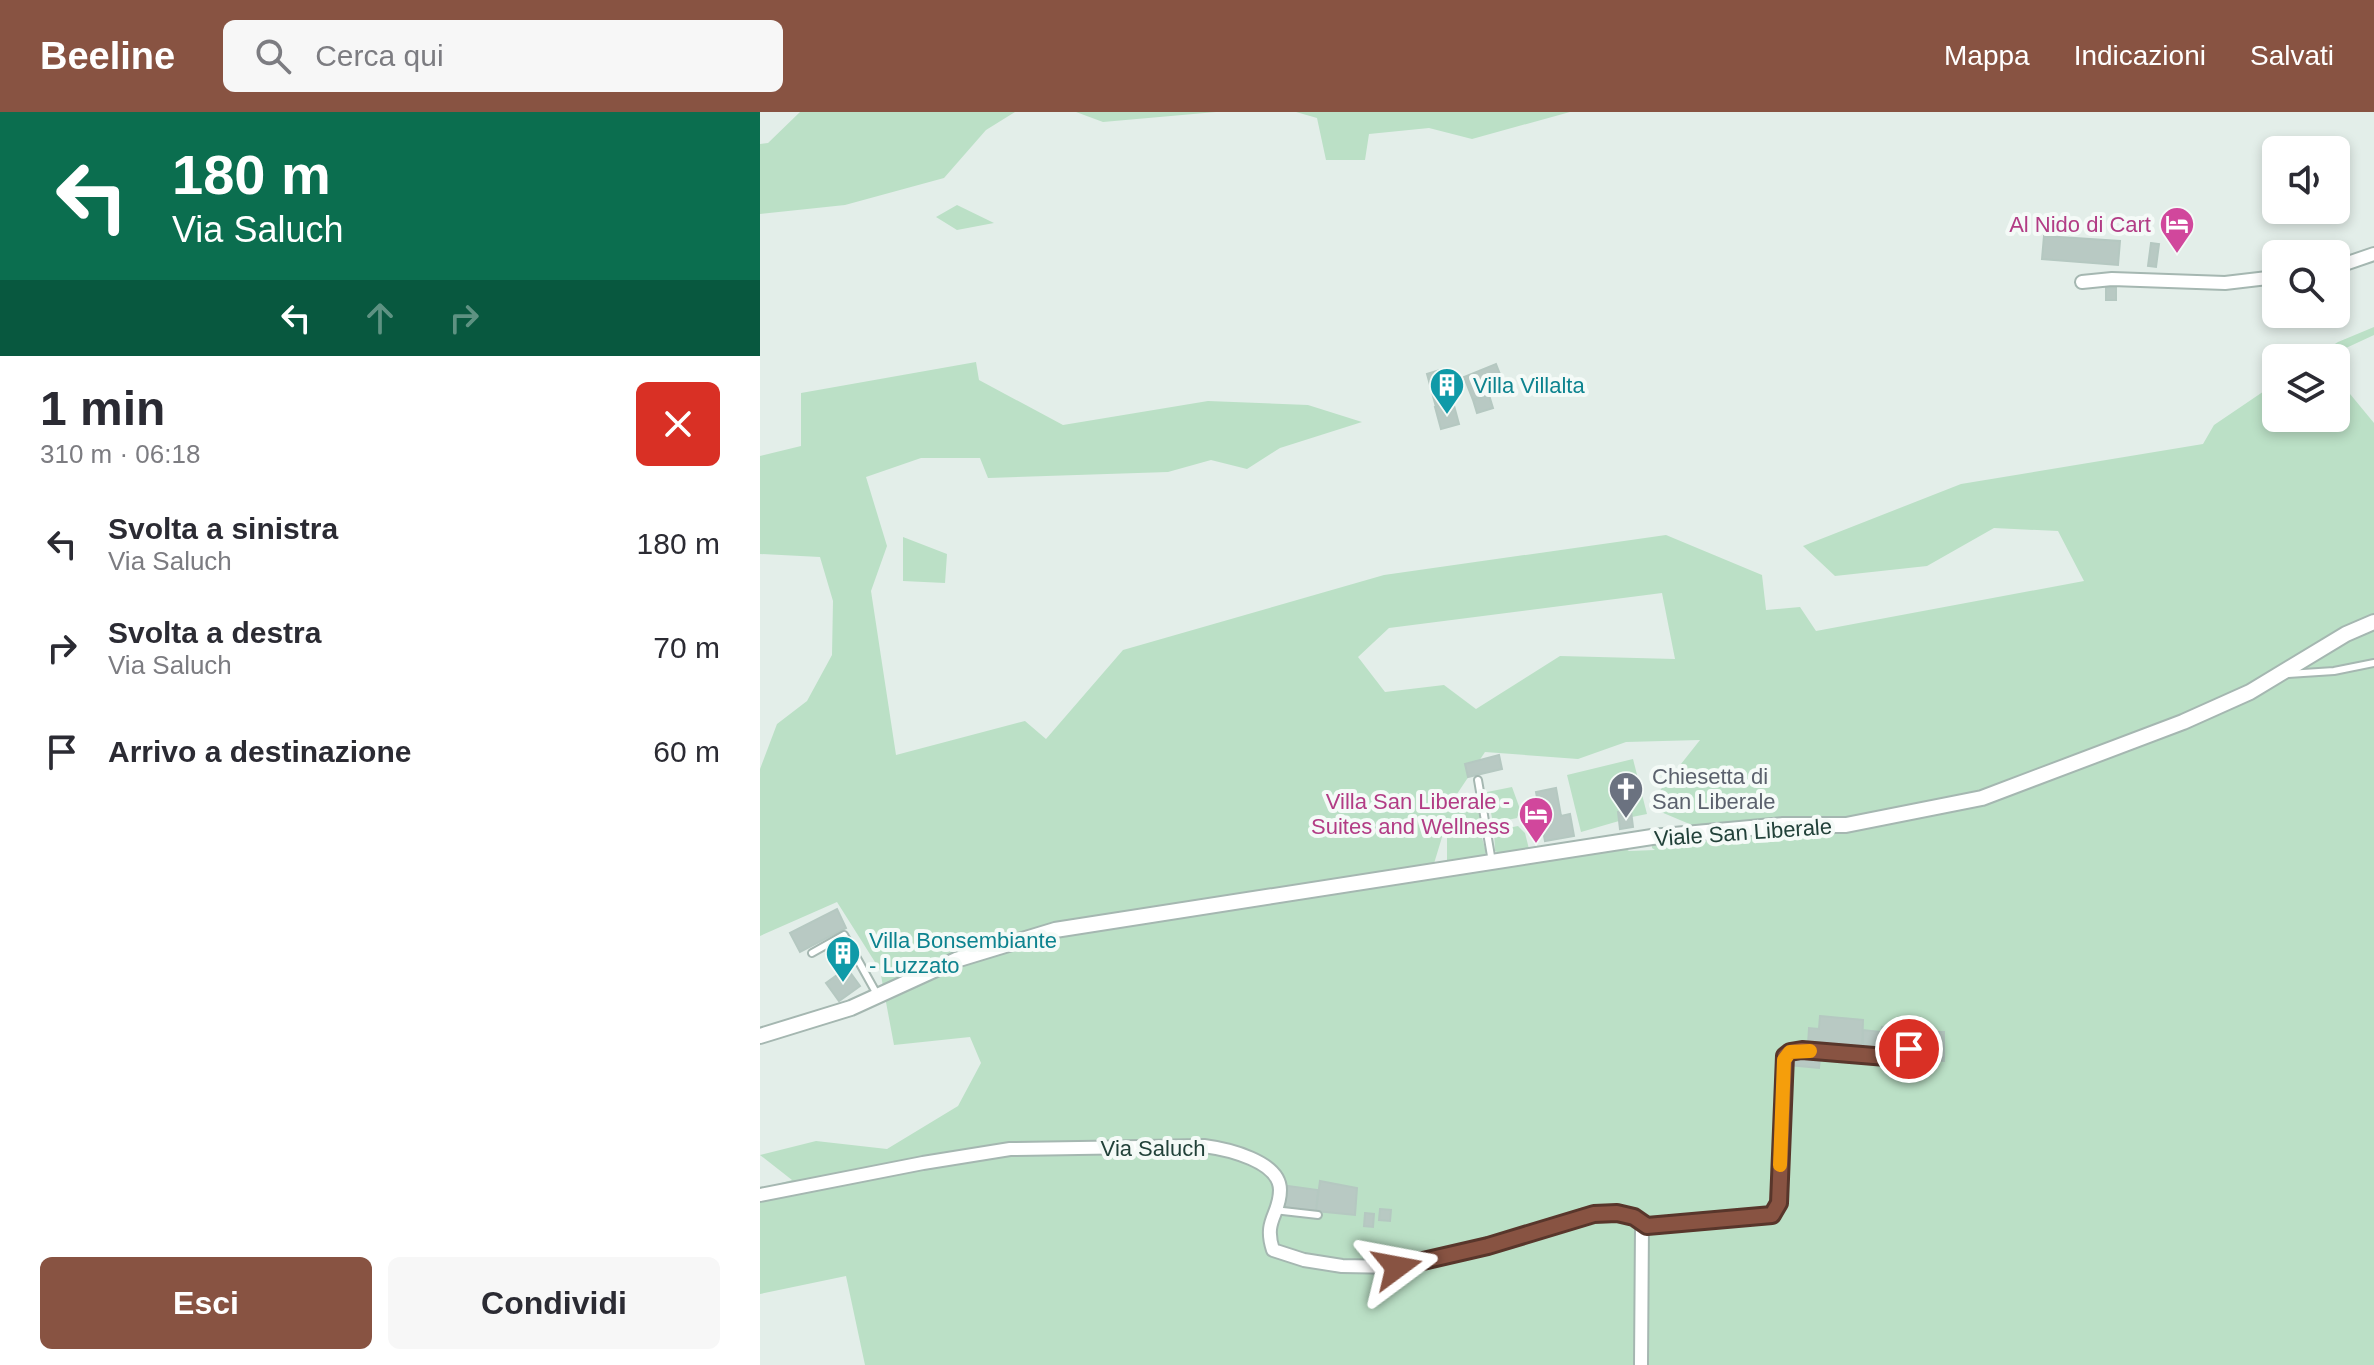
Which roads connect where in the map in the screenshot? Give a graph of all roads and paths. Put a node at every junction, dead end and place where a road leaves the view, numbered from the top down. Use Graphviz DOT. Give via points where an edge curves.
graph roads {
  1 [pos="2374,254"];
  2 [pos="2350,262"];
  3 [pos="2262,279"];
  4 [pos="2082,282"];
  5 [pos="2374,622"];
  6 [pos="2374,663"];
  7 [pos="2280,674"];
  8 [pos="1478,780"];
  9 [pos="1492,862"];
  10 [pos="812,953"];
  11 [pos="878,996"];
  12 [pos="1910,1034"];
  13 [pos="760,1036"];
  14 [pos="760,1195"];
  15 [pos="1274,1210"];
  16 [pos="1318,1215"];
  17 [pos="1642,1225"];
  18 [pos="1641,1365"];
  1 -- 2 [label="street"];
  3 -- 4 [label="street"];
  5 -- 7 [label="street, Viale San Liberale"];
  6 -- 7 [label="lane"];
  7 -- 9 [label="street, Viale San Liberale" via="2183,722 1982,798 1846,825 1652,837"];
  8 -- 9 [label="lane"];
  9 -- 11 [label="street, Viale San Liberale" via="1055,930 956,960"];
  10 -- 11 [label="lane" via="844,935"];
  11 -- 13 [label="street, Viale San Liberale"];
  12 -- 17 [label="lane, Via Saluch" via="1909,1049 1898,1058 1802,1050 1785,1056 1779,1203 1772,1215"];
  14 -- 15 [label="street, Via Saluch" via="1010,1149 1204,1146 1225,1148 1277,1176 1280,1191"];
  15 -- 16 [label="lane"];
  15 -- 17 [label="street, Via Saluch" via="1267,1234 1273,1250 1342,1266 1397,1267 1594,1214 1617,1213"];
  17 -- 18 [label="street"];
}
